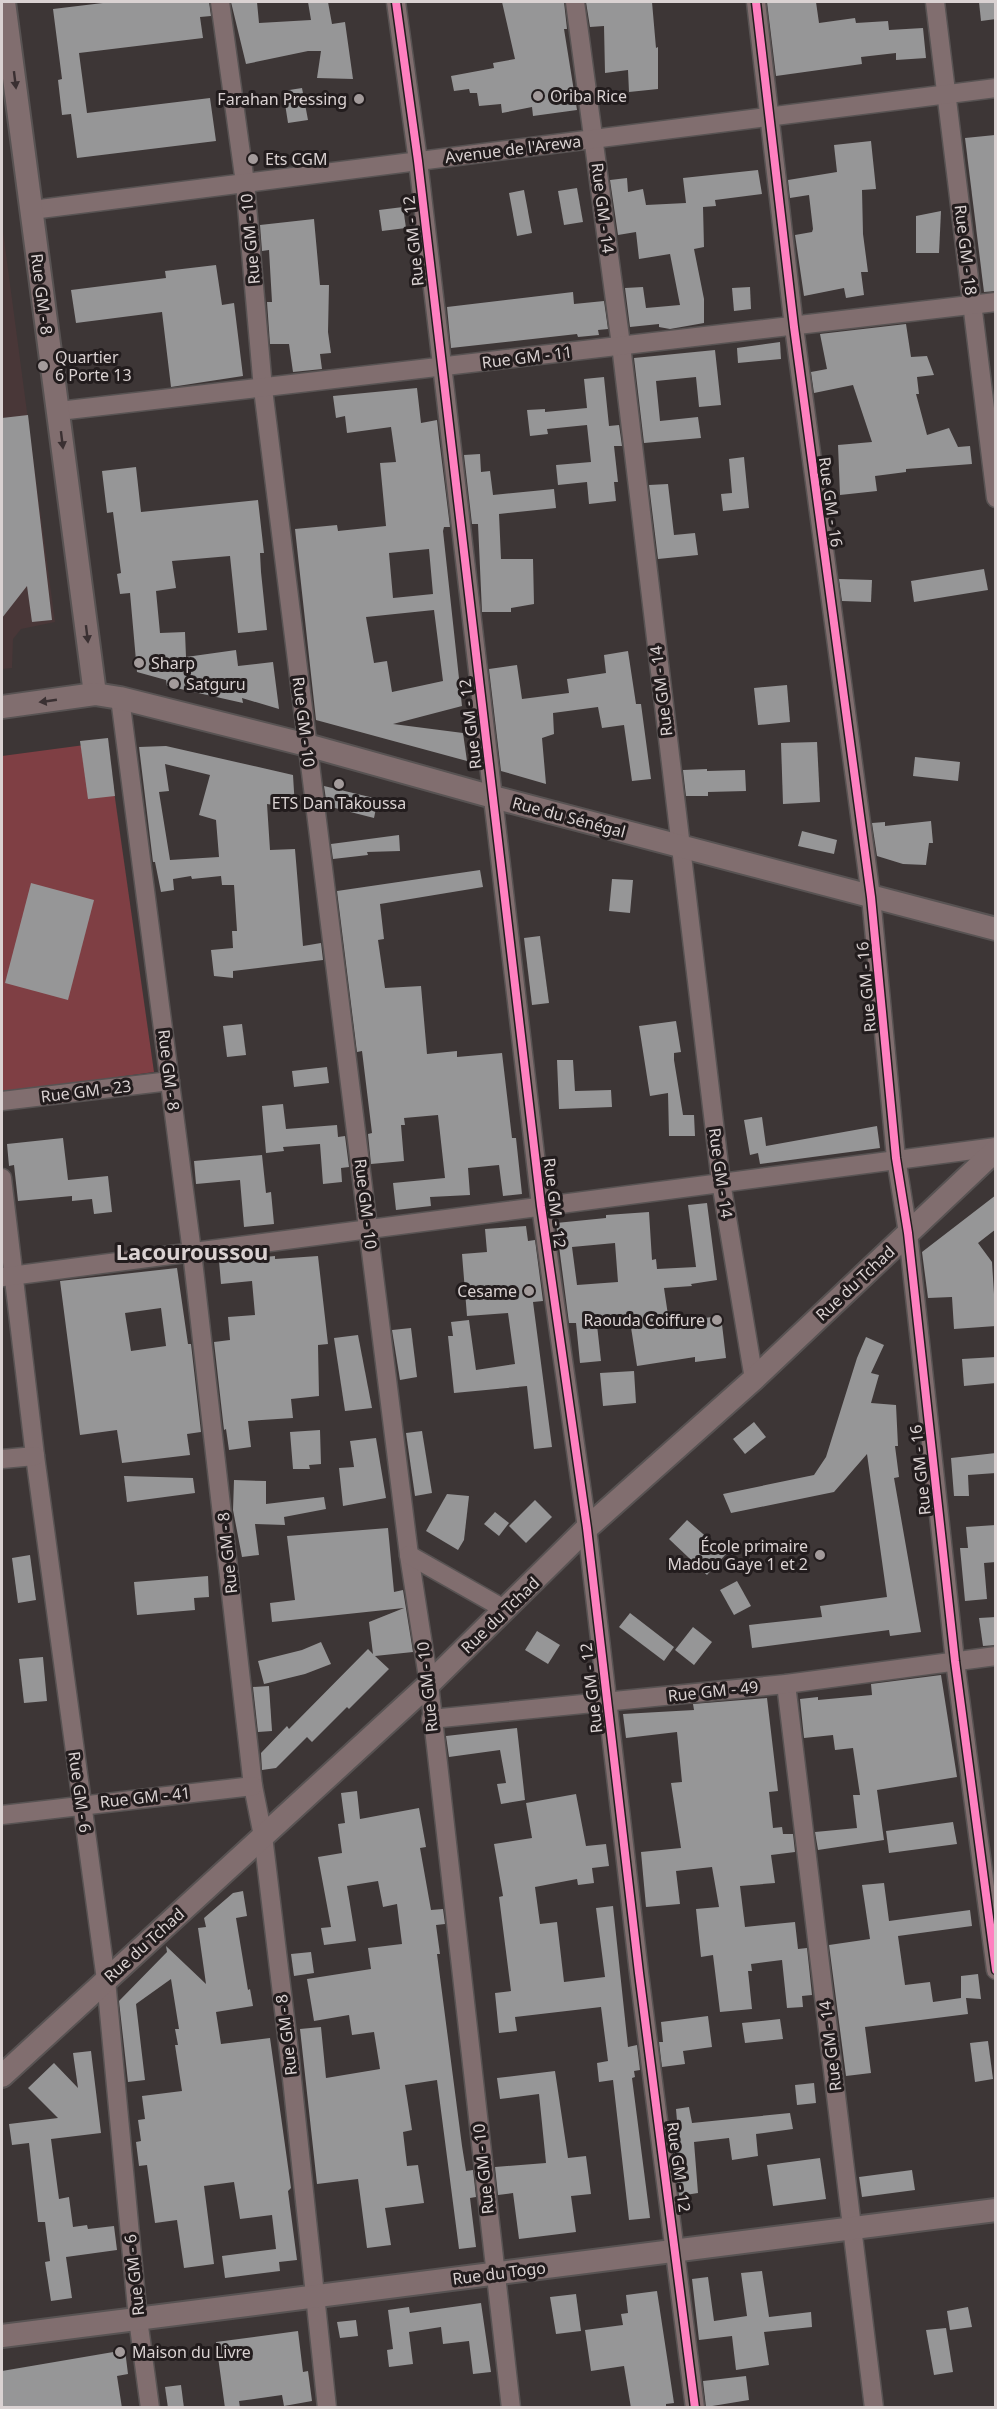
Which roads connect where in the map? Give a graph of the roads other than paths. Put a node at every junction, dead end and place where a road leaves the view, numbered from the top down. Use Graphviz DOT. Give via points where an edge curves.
graph roads {
  1 [pos="4,2"];
  2 [pos="220,2"];
  3 [pos="396,2"];
  4 [pos="575,2"];
  5 [pos="756,2"];
  6 [pos="935,2"];
  7 [pos="996,88"];
  8 [pos="946,94"];
  9 [pos="771,117"];
  10 [pos="594,138"];
  11 [pos="418,161"];
  12 [pos="245,183"];
  13 [pos="32,210"];
  14 [pos="996,302"];
  15 [pos="973,305"];
  16 [pos="794,327"];
  17 [pos="621,345"];
  18 [pos="441,367"];
  19 [pos="263,388"];
  20 [pos="59,411"];
  21 [pos="996,498"];
  22 [pos="95,694"];
  23 [pos="120,698"];
  24 [pos="2,707"];
  25 [pos="307,745"];
  26 [pos="493,797"];
  27 [pos="679,846"];
  28 [pos="871,897"];
  29 [pos="996,929"];
  30 [pos="170,1081"];
  31 [pos="2,1101"];
  32 [pos="996,1149"];
  33 [pos="896,1158"];
  34 [pos="2,1178"];
  35 [pos="721,1182"];
  36 [pos="541,1206"];
  37 [pos="370,1228"];
  38 [pos="908,1233"];
  39 [pos="192,1252"];
  40 [pos="7,1276"];
  41 [pos="754,1379"];
  42 [pos="35,1456"];
  43 [pos="2,1459"];
  44 [pos="587,1528"];
  45 [pos="409,1555"];
  46 [pos="506,1610"];
  47 [pos="996,1656"];
  48 [pos="955,1661"];
  49 [pos="429,1684"];
  50 [pos="786,1684"];
  51 [pos="606,1702"];
  52 [pos="431,1719"];
  53 [pos="253,1786"];
  54 [pos="81,1804"];
  55 [pos="2,1815"];
  56 [pos="263,1836"];
  57 [pos="996,1970"];
  58 [pos="106,1980"];
  59 [pos="2,2076"];
  60 [pos="996,2210"];
  61 [pos="851,2228"];
  62 [pos="676,2250"];
  63 [pos="494,2274"];
  64 [pos="313,2296"];
  65 [pos="138,2319"];
  66 [pos="2,2336"];
  67 [pos="150,2408"];
  68 [pos="327,2408"];
  69 [pos="511,2408"];
  70 [pos="695,2408"];
  71 [pos="874,2408"];
  1 -- 13 [label="street, Rue GM - 8, one-way"];
  2 -- 12 [label="street, Rue GM - 10"];
  3 -- 11 [label="street, Rue GM - 12"];
  4 -- 10 [label="street, Rue GM - 14"];
  5 -- 9 [label="street, Rue GM - 16"];
  6 -- 8 [label="street, Rue GM - 18"];
  7 -- 8 [label="street, Avenue de l'Arewa"];
  8 -- 9 [label="street, Avenue de l'Arewa"];
  8 -- 15 [label="street, Rue GM - 18"];
  9 -- 10 [label="street, Avenue de l'Arewa"];
  9 -- 16 [label="street, Rue GM - 16"];
  10 -- 11 [label="street, Avenue de l'Arewa"];
  10 -- 17 [label="street, Rue GM - 14"];
  11 -- 12 [label="street, Avenue de l'Arewa"];
  11 -- 18 [label="street, Rue GM - 12"];
  12 -- 13 [label="street, Avenue de l'Arewa"];
  12 -- 19 [label="street, Rue GM - 10"];
  13 -- 20 [label="street, Rue GM - 8"];
  14 -- 15 [label="street, Rue GM - 11"];
  15 -- 16 [label="street, Rue GM - 11"];
  15 -- 21 [label="street, Rue GM - 18"];
  16 -- 17 [label="street, Rue GM - 11"];
  16 -- 28 [label="street, Rue GM - 16"];
  17 -- 18 [label="street, Rue GM - 11"];
  17 -- 27 [label="street, Rue GM - 14"];
  18 -- 19 [label="street, Rue GM - 11"];
  18 -- 26 [label="street, Rue GM - 12"];
  19 -- 20 [label="street, Rue GM - 11"];
  19 -- 25 [label="street, Rue GM - 10"];
  20 -- 22 [label="street, Rue GM - 8, one-way"];
  22 -- 23 [label="street, Rue du Sénégal"];
  22 -- 24 [label="street, Rue du Sénégal, one-way"];
  23 -- 25 [label="street, Rue du Sénégal"];
  23 -- 30 [label="street, Rue GM - 8"];
  25 -- 26 [label="street, Rue du Sénégal"];
  25 -- 37 [label="street, Rue GM - 10"];
  26 -- 27 [label="street, Rue du Sénégal"];
  26 -- 36 [label="street, Rue GM - 12"];
  27 -- 28 [label="street, Rue du Sénégal"];
  27 -- 35 [label="street, Rue GM - 14"];
  28 -- 29 [label="street, Rue du Sénégal"];
  28 -- 33 [label="street, Rue GM - 16"];
  30 -- 31 [label="street, Rue GM - 23"];
  30 -- 39 [label="street, Rue GM - 8"];
  32 -- 33 [label="street"];
  32 -- 38 [label="street, Rue du Tchad"];
  33 -- 35 [label="street"];
  33 -- 38 [label="street, Rue GM - 16"];
  34 -- 40 [label="street, Rue GM - 6"];
  35 -- 36 [label="street"];
  35 -- 41 [label="street, Rue GM - 14"];
  36 -- 37 [label="street"];
  36 -- 44 [label="street, Rue GM - 12"];
  37 -- 39 [label="street"];
  37 -- 45 [label="street, Rue GM - 10"];
  38 -- 41 [label="street, Rue du Tchad"];
  38 -- 48 [label="street, Rue GM - 16"];
  39 -- 40 [label="street"];
  39 -- 53 [label="street, Rue GM - 8"];
  40 -- 42 [label="street, Rue GM - 6"];
  41 -- 44 [label="street, Rue du Tchad"];
  42 -- 43 [label="street"];
  42 -- 54 [label="street, Rue GM - 6"];
  44 -- 46 [label="street, Rue du Tchad"];
  44 -- 51 [label="street, Rue GM - 12"];
  45 -- 46 [label="street"];
  45 -- 49 [label="street, Rue GM - 10"];
  46 -- 49 [label="street, Rue du Tchad"];
  47 -- 48 [label="street, Rue GM - 49"];
  48 -- 50 [label="street, Rue GM - 49"];
  48 -- 57 [label="street, Rue GM - 16"];
  49 -- 52 [label="street, Rue GM - 10"];
  49 -- 56 [label="street, Rue du Tchad"];
  50 -- 51 [label="street, Rue GM - 49"];
  50 -- 61 [label="street, Rue GM - 14"];
  51 -- 52 [label="street, Rue GM - 49"];
  51 -- 62 [label="street, Rue GM - 12"];
  52 -- 63 [label="street, Rue GM - 10"];
  53 -- 54 [label="street, Rue GM - 41"];
  53 -- 56 [label="street, Rue GM - 8"];
  54 -- 55 [label="street, Rue GM - 41"];
  54 -- 58 [label="street, Rue GM - 6"];
  56 -- 58 [label="street, Rue du Tchad"];
  56 -- 64 [label="street, Rue GM - 8"];
  58 -- 59 [label="street, Rue du Tchad"];
  58 -- 65 [label="street, Rue GM - 6"];
  60 -- 61 [label="street, Rue du Togo"];
  61 -- 62 [label="street, Rue du Togo"];
  61 -- 71 [label="street, Rue GM - 14"];
  62 -- 63 [label="street, Rue du Togo"];
  62 -- 70 [label="street, Rue GM - 12"];
  63 -- 64 [label="street, Rue du Togo"];
  63 -- 69 [label="street, Rue GM - 10"];
  64 -- 65 [label="street, Rue du Togo"];
  64 -- 68 [label="street, Rue GM - 8"];
  65 -- 66 [label="street, Rue du Togo"];
  65 -- 67 [label="street, Rue GM - 6"];
}
